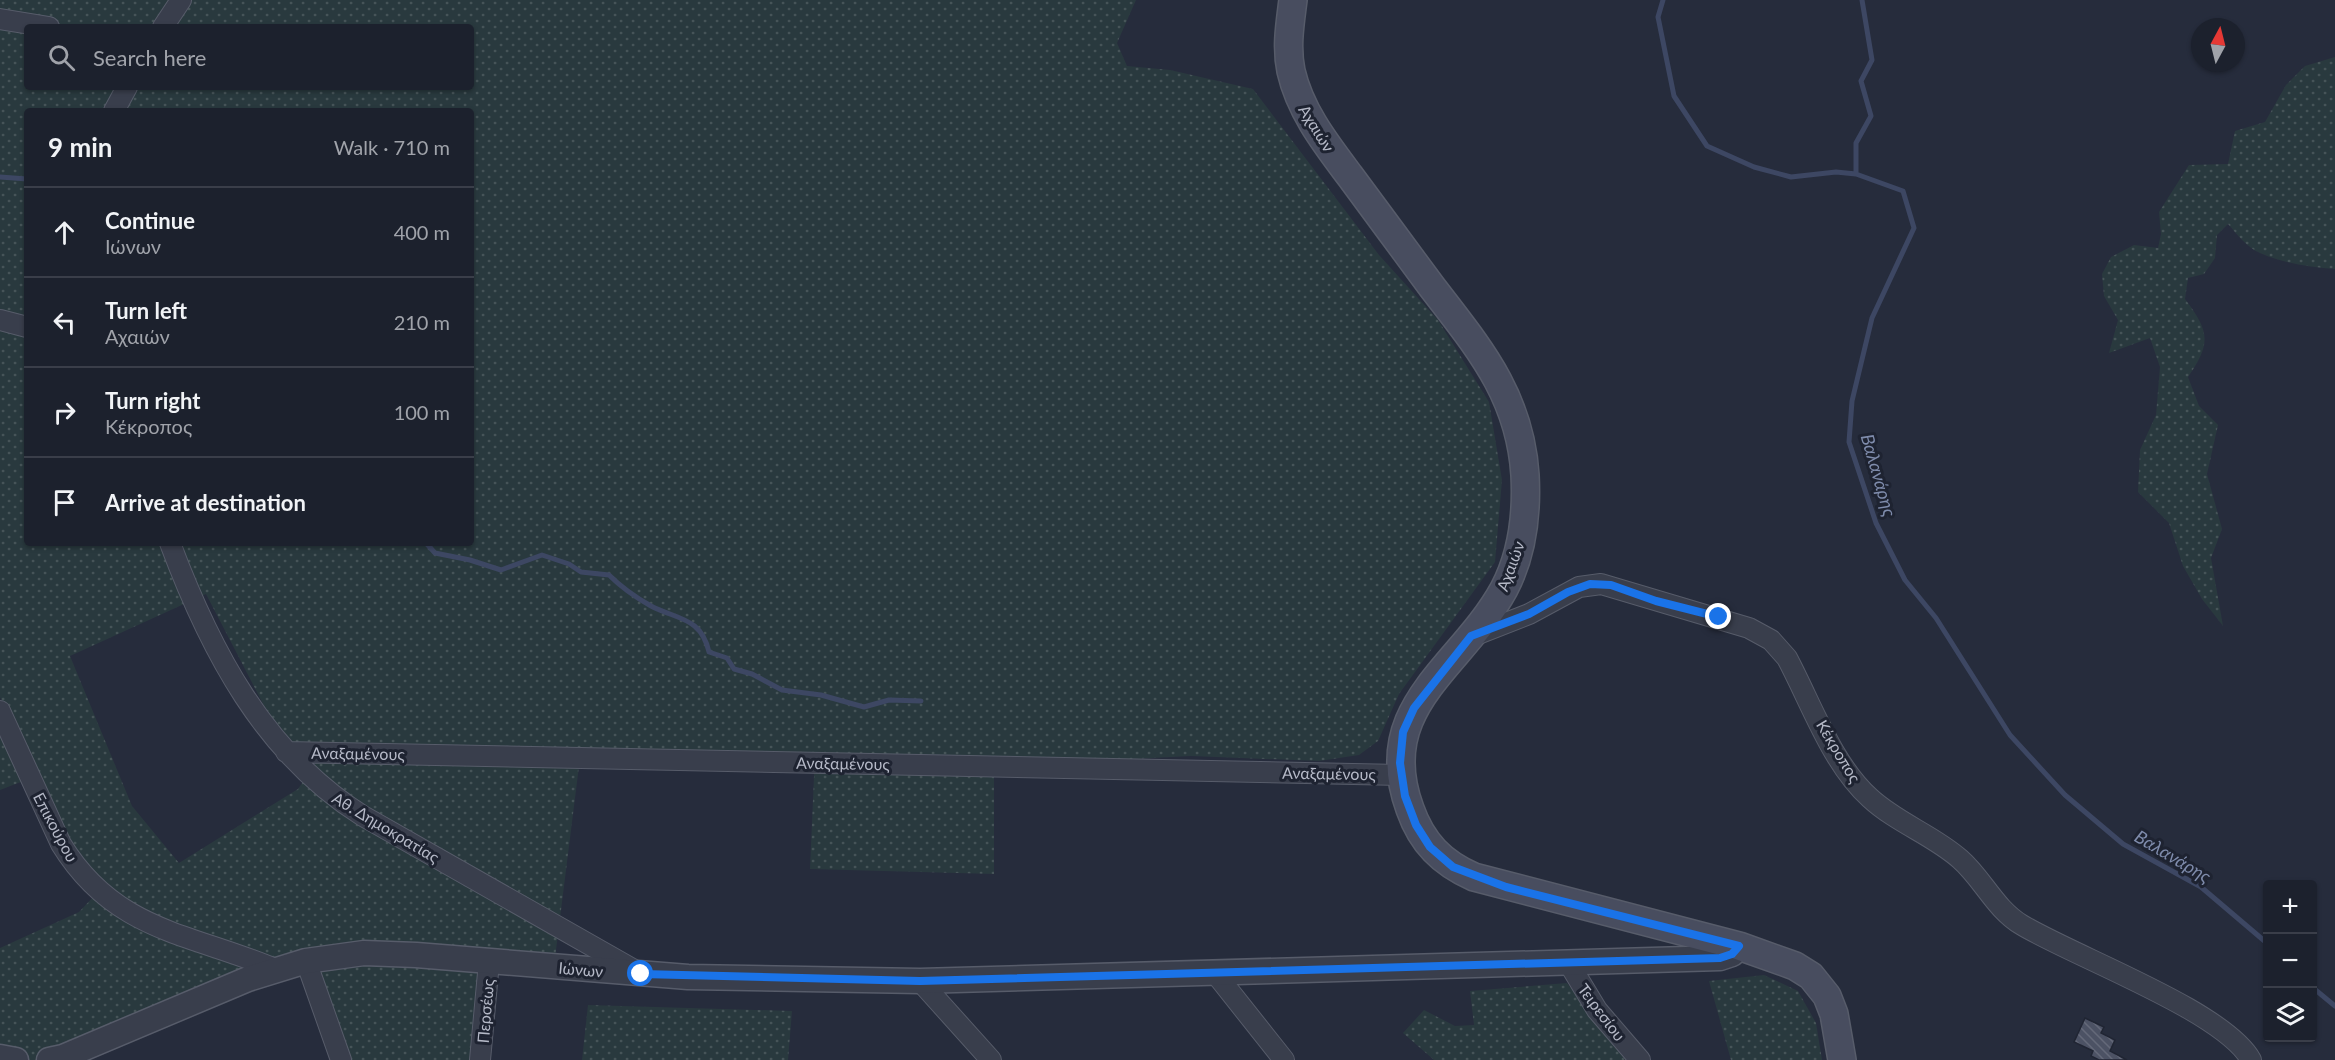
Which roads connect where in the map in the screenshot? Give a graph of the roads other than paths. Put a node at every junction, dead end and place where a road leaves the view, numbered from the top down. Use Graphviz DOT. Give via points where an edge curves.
graph roads {
  1 [pos="180,0"];
  2 [pos="1293,0"];
  3 [pos="0,19"];
  4 [pos="31,24"];
  5 [pos="165,24"];
  6 [pos="125,90"];
  7 [pos="116,108"];
  8 [pos="0,320"];
  9 [pos="24,326"];
  10 [pos="171,546"];
  11 [pos="1471,636"];
  12 [pos="0,711"];
  13 [pos="286,752"];
  14 [pos="1401,775"];
  15 [pos="1739,946"];
  16 [pos="306,961"];
  17 [pos="489,962"];
  18 [pos="1568,962"];
  19 [pos="275,969"];
  20 [pos="1215,973"];
  21 [pos="641,974"];
  22 [pos="920,981"];
  23 [pos="0,1057"];
  24 [pos="16,1060"];
  25 [pos="49,1060"];
  26 [pos="341,1060"];
  27 [pos="480,1060"];
  28 [pos="991,1060"];
  29 [pos="1284,1060"];
  30 [pos="1640,1060"];
  31 [pos="1842,1060"];
  32 [pos="2251,1060"];
  1 -- 5 [label="street"];
  2 -- 11 [label="main road, Αχαιών" via="1288,55 1307,114 1490,364 1515,419 1523,453 1526,497 1519,546 1504,588"];
  3 -- 4 [label="street"];
  6 -- 7 [label="street"];
  8 -- 9 [label="street"];
  10 -- 13 [label="street, Αθ. Δημοκρατίας" via="202,623 224,665"];
  11 -- 14 [label="main road, Αχαιών" via="1409,717 1400,751"];
  11 -- 32 [label="street, Κέκροπος" via="1529,614 1578,587 1601,584 1719,617 1760,633 1787,658 1845,768 1870,798 1953,853 2013,919 2194,1013 2230,1037"];
  12 -- 19 [label="street, Επικούρου" via="62,844 94,888 119,908 153,926"];
  13 -- 14 [label="street, Αναξαμένους"];
  13 -- 21 [label="street, Αθ. Δημοκρατίας" via="323,788 363,816"];
  14 -- 15 [label="main road, Αχαιών" via="1409,808 1422,836 1437,855 1459,870 1515,890"];
  15 -- 18 [label="street, Ιώνων" via="1732,954 1720,958"];
  15 -- 31 [label="main road, Αχαιών" via="1795,966 1817,982 1834,1014"];
  16 -- 17 [label="street, Ιώνων" via="388,953"];
  16 -- 19 [label="street, Ιώνων"];
  16 -- 26 [label="street"];
  17 -- 21 [label="street, Ιώνων"];
  17 -- 27 [label="street, Περσέως"];
  18 -- 20 [label="street, Ιώνων"];
  18 -- 30 [label="street, Τειρεσίου" via="1592,1003"];
  19 -- 25 [label="street, Ιώνων"];
  20 -- 22 [label="street, Ιώνων"];
  20 -- 29 [label="street"];
  21 -- 22 [label="street, Ιώνων"];
  22 -- 28 [label="street"];
  23 -- 24 [label="street"];
}
